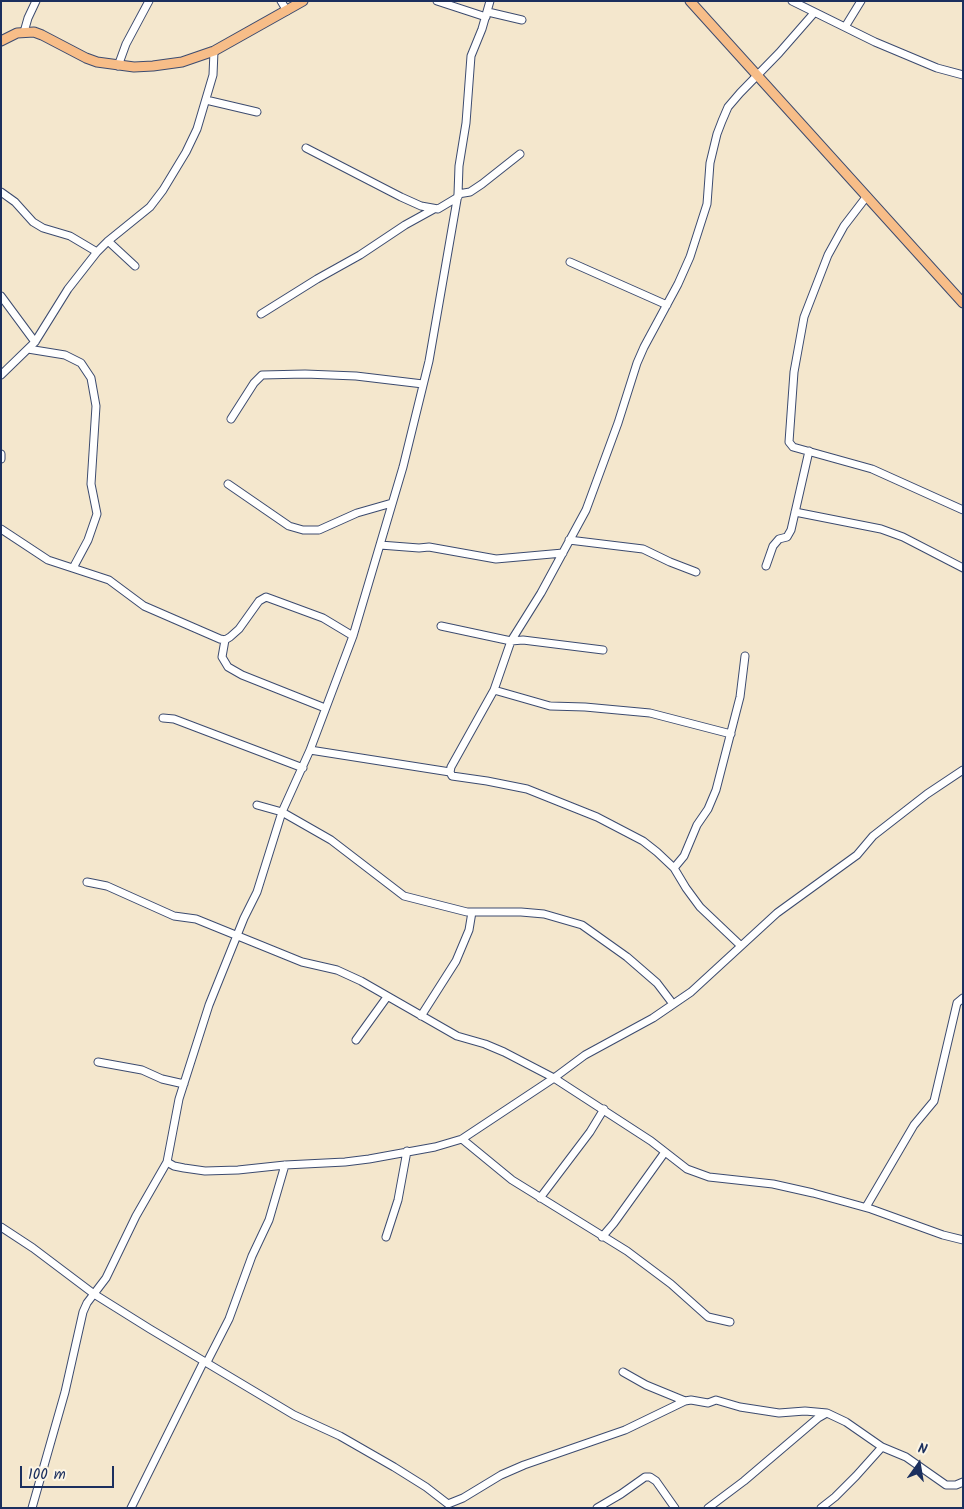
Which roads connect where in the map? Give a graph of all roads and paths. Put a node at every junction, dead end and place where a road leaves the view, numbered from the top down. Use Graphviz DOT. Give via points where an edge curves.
graph roads {
  1 [pos="36,1"];
  2 [pos="149,1"];
  3 [pos="281,1"];
  4 [pos="303,1"];
  5 [pos="437,1"];
  6 [pos="490,1"];
  7 [pos="690,1"];
  8 [pos="792,1"];
  9 [pos="861,1"];
  10 [pos="287,11"];
  11 [pos="814,13"];
  12 [pos="487,14"];
  13 [pos="522,20"];
  14 [pos="844,27"];
  15 [pos="24,32"];
  16 [pos="1,41"];
  17 [pos="214,51"];
  18 [pos="118,66"];
  19 [pos="756,75"];
  20 [pos="963,75"];
  21 [pos="206,100"];
  22 [pos="258,112"];
  23 [pos="306,148"];
  24 [pos="520,154"];
  25 [pos="1,192"];
  26 [pos="458,195"];
  27 [pos="867,196"];
  28 [pos="434,209"];
  29 [pos="108,241"];
  30 [pos="97,252"];
  31 [pos="570,262"];
  32 [pos="135,266"];
  33 [pos="1,296"];
  34 [pos="963,303"];
  35 [pos="667,305"];
  36 [pos="261,314"];
  37 [pos="35,342"];
  38 [pos="28,349"];
  39 [pos="1,375"];
  40 [pos="422,384"];
  41 [pos="232,419"];
  42 [pos="809,451"];
  43 [pos="1,454"];
  44 [pos="1,459"];
  45 [pos="228,484"];
  46 [pos="392,503"];
  47 [pos="963,510"];
  48 [pos="795,512"];
  49 [pos="1,529"];
  50 [pos="569,540"];
  51 [pos="380,546"];
  52 [pos="562,553"];
  53 [pos="766,566"];
  54 [pos="73,568"];
  55 [pos="963,568"];
  56 [pos="696,572"];
  57 [pos="441,626"];
  58 [pos="353,636"];
  59 [pos="225,640"];
  60 [pos="511,641"];
  61 [pos="603,650"];
  62 [pos="745,656"];
  63 [pos="494,690"];
  64 [pos="325,708"];
  65 [pos="163,718"];
  66 [pos="731,734"];
  67 [pos="310,750"];
  68 [pos="303,768"];
  69 [pos="963,770"];
  70 [pos="450,772"];
  71 [pos="257,805"];
  72 [pos="282,812"];
  73 [pos="674,868"];
  74 [pos="87,882"];
  75 [pos="472,912"];
  76 [pos="238,936"];
  77 [pos="740,945"];
  78 [pos="387,997"];
  79 [pos="963,998"];
  80 [pos="673,1004"];
  81 [pos="421,1016"];
  82 [pos="356,1040"];
  83 [pos="98,1062"];
  84 [pos="554,1078"];
  85 [pos="184,1084"];
  86 [pos="604,1109"];
  87 [pos="462,1139"];
  88 [pos="407,1152"];
  89 [pos="665,1152"];
  90 [pos="167,1162"];
  91 [pos="285,1165"];
  92 [pos="540,1198"];
  93 [pos="866,1208"];
  94 [pos="1,1227"];
  95 [pos="602,1236"];
  96 [pos="386,1237"];
  97 [pos="963,1240"];
  98 [pos="94,1294"];
  99 [pos="730,1322"];
  100 [pos="207,1362"];
  101 [pos="623,1372"];
  102 [pos="685,1401"];
  103 [pos="827,1413"];
  104 [pos="882,1447"];
  105 [pos="963,1482"];
  106 [pos="447,1506"];
  107 [pos="32,1508"];
  108 [pos="131,1508"];
  109 [pos="597,1508"];
  110 [pos="675,1508"];
  111 [pos="708,1508"];
  112 [pos="821,1508"];
  1 -- 15 [label="street"];
  2 -- 18 [label="street"];
  3 -- 10 [label="street"];
  4 -- 10 [label="main road"];
  5 -- 12 [label="street"];
  6 -- 12 [label="street"];
  7 -- 19 [label="main road"];
  8 -- 11 [label="street"];
  9 -- 14 [label="street"];
  10 -- 17 [label="main road"];
  11 -- 14 [label="street"];
  11 -- 19 [label="street"];
  12 -- 13 [label="street"];
  12 -- 26 [label="street" via="471,56"];
  14 -- 20 [label="street" via="937,68"];
  15 -- 16 [label="main road"];
  15 -- 18 [label="main road" via="42,34 86,58"];
  17 -- 18 [label="main road" via="182,62"];
  17 -- 21 [label="street" via="213,75"];
  19 -- 27 [label="main road"];
  19 -- 35 [label="street" via="728,107 716,134 701,227"];
  21 -- 22 [label="street"];
  21 -- 29 [label="street" via="186,152 163,190 150,207"];
  23 -- 28 [label="street" via="400,197"];
  24 -- 26 [label="street" via="470,192"];
  25 -- 30 [label="street" via="33,222 70,236"];
  26 -- 28 [label="street"];
  26 -- 40 [label="street" via="429,361"];
  27 -- 34 [label="main road"];
  27 -- 42 [label="street" via="844,226 828,255 804,317 794,372 789,442 792,447"];
  28 -- 36 [label="street"];
  29 -- 30 [label="street"];
  29 -- 32 [label="street"];
  30 -- 37 [label="street" via="68,289"];
  31 -- 35 [label="street"];
  33 -- 37 [label="street"];
  35 -- 50 [label="street" via="644,347 597,484"];
  37 -- 38 [label="street"];
  38 -- 39 [label="street"];
  38 -- 54 [label="street" via="65,355 80,363 91,378 96,406 91,484 97,514"];
  40 -- 41 [label="street" via="356,376 262,375"];
  40 -- 46 [label="street"];
  42 -- 47 [label="street" via="872,469"];
  42 -- 48 [label="street"];
  43 -- 44 [label="street"];
  45 -- 46 [label="street" via="289,526 303,530 319,530 357,513"];
  46 -- 51 [label="street"];
  48 -- 53 [label="street" via="791,530 787,537 779,539 773,546"];
  48 -- 55 [label="street" via="903,537"];
  49 -- 54 [label="street" via="48,560"];
  50 -- 52 [label="street"];
  50 -- 56 [label="street" via="644,549"];
  51 -- 52 [label="street" via="429,547 496,559"];
  51 -- 58 [label="street"];
  52 -- 60 [label="street"];
  54 -- 59 [label="street" via="109,580 144,606"];
  57 -- 60 [label="street"];
  58 -- 59 [label="street" via="323,618 266,597 259,601 239,629"];
  58 -- 64 [label="street"];
  59 -- 64 [label="street" via="222,657 228,667"];
  60 -- 61 [label="street"];
  60 -- 63 [label="street"];
  62 -- 66 [label="street"];
  63 -- 66 [label="street" via="550,706 650,713"];
  63 -- 70 [label="street"];
  64 -- 67 [label="street"];
  65 -- 68 [label="street" via="174,719"];
  66 -- 73 [label="street" via="708,809 697,825 684,856"];
  67 -- 68 [label="street"];
  67 -- 70 [label="street"];
  68 -- 72 [label="street"];
  69 -- 77 [label="street" via="873,836 857,855 777,913"];
  70 -- 73 [label="street" via="452,776 527,789 596,816 643,841"];
  71 -- 72 [label="street"];
  72 -- 75 [label="street" via="331,840 404,896"];
  72 -- 76 [label="street" via="257,892"];
  73 -- 77 [label="street" via="700,907"];
  74 -- 76 [label="street" via="107,886 174,916 196,919"];
  75 -- 80 [label="street" via="544,914 582,925 657,983"];
  75 -- 81 [label="street" via="469,930 456,961"];
  76 -- 78 [label="street" via="302,962 337,970"];
  76 -- 85 [label="street" via="210,1005"];
  77 -- 80 [label="street" via="691,992"];
  78 -- 81 [label="street"];
  78 -- 82 [label="street"];
  79 -- 93 [label="street" via="957,1003 934,1102 914,1125"];
  80 -- 84 [label="street"];
  81 -- 84 [label="street" via="457,1036 485,1044"];
  83 -- 85 [label="street" via="142,1070"];
  84 -- 86 [label="street"];
  84 -- 87 [label="street"];
  85 -- 90 [label="street"];
  86 -- 89 [label="street"];
  86 -- 92 [label="street"];
  87 -- 88 [label="street"];
  87 -- 92 [label="street" via="512,1180"];
  88 -- 91 [label="street" via="344,1162"];
  88 -- 96 [label="street" via="398,1200"];
  89 -- 93 [label="street" via="687,1169 702,1175 787,1187"];
  89 -- 95 [label="street"];
  90 -- 91 [label="street" via="205,1171"];
  90 -- 98 [label="street"];
  91 -- 100 [label="street" via="269,1220 229,1319"];
  92 -- 95 [label="street"];
  93 -- 97 [label="street"];
  94 -- 98 [label="street"];
  95 -- 99 [label="street" via="671,1284 708,1317"];
  98 -- 100 [label="street"];
  98 -- 107 [label="street" via="83,1312 65,1392"];
  100 -- 106 [label="street" via="294,1415 340,1436 394,1467 426,1487"];
  100 -- 108 [label="street" via="203,1363"];
  101 -- 102 [label="street"];
  102 -- 103 [label="street" via="708,1403 716,1400 779,1413"];
  102 -- 106 [label="street" via="625,1430 524,1465"];
  103 -- 104 [label="street"];
  103 -- 111 [label="street"];
  104 -- 105 [label="street" via="906,1457 946,1485"];
  104 -- 112 [label="street"];
  109 -- 110 [label="street" via="650,1477"];
}
